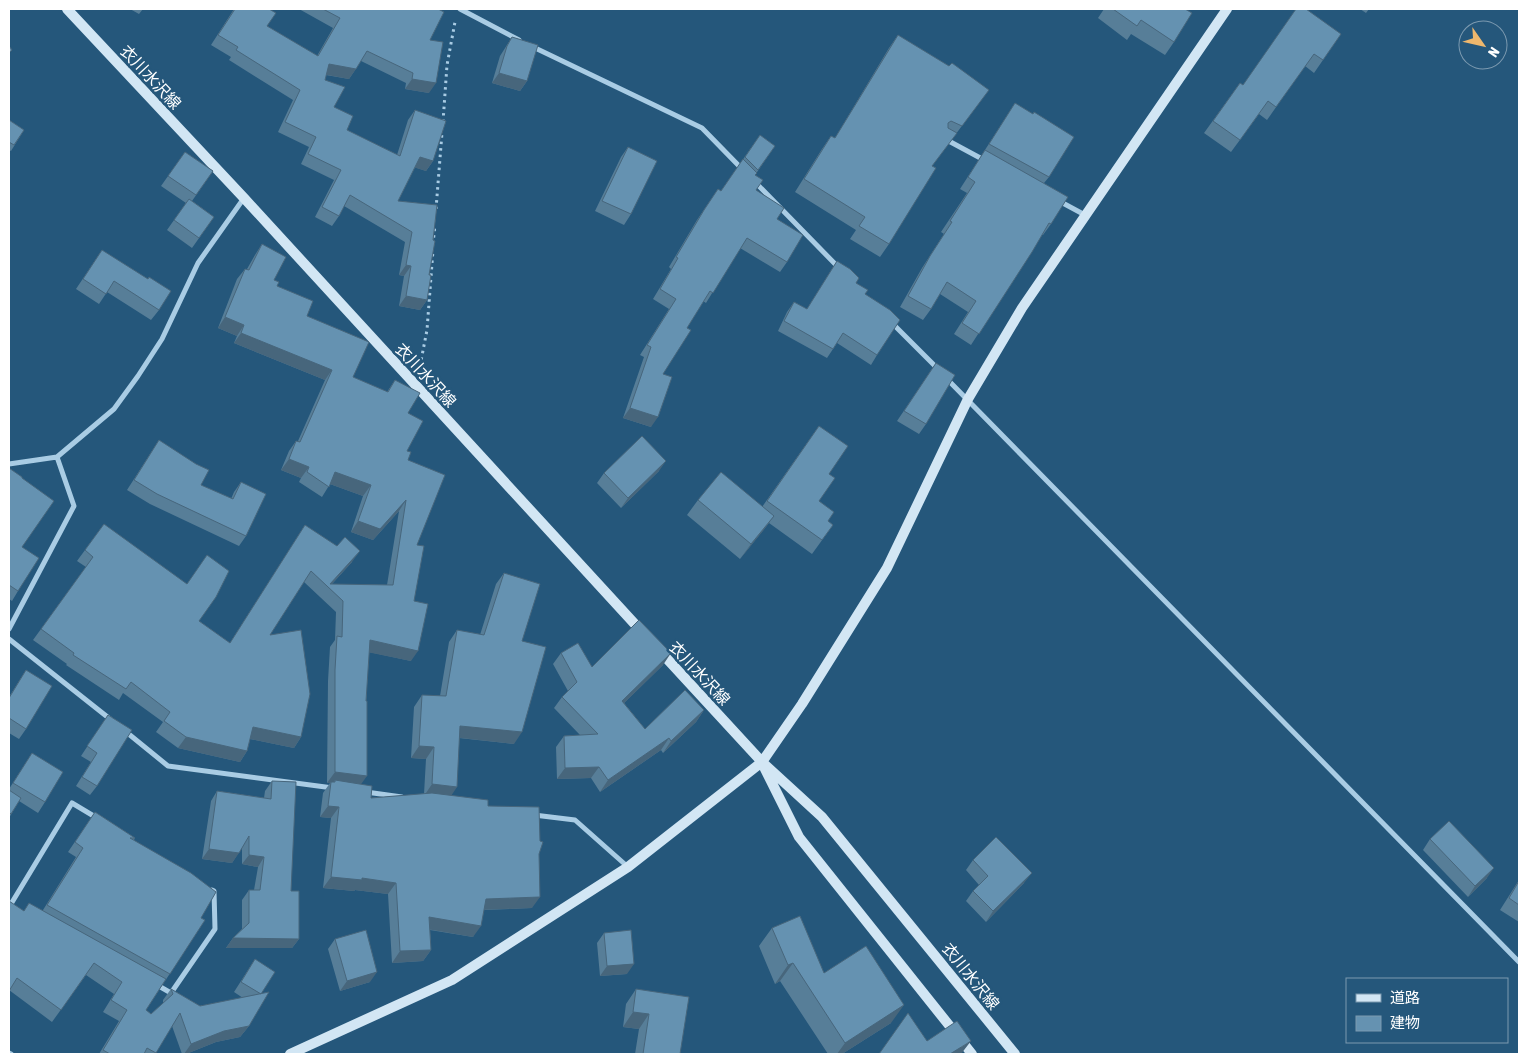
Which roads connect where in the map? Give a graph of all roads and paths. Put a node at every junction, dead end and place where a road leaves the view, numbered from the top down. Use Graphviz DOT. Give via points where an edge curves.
graph roads {
  1 [pos="67,9"];
  2 [pos="460,9"];
  3 [pos="1227,9"];
  4 [pos="456,18"];
  5 [pos="942,138"];
  6 [pos="993,165"];
  7 [pos="744,171"];
  8 [pos="751,178"];
  9 [pos="1052,197"];
  10 [pos="244,198"];
  11 [pos="436,212"];
  12 [pos="1085,216"];
  13 [pos="435,222"];
  14 [pos="842,271"];
  15 [pos="884,314"];
  16 [pos="417,386"];
  17 [pos="968,399"];
  18 [pos="57,457"];
  19 [pos="9,464"];
  20 [pos="9,629"];
  21 [pos="9,639"];
  22 [pos="115,723"];
  23 [pos="123,729"];
  24 [pos="762,762"];
  25 [pos="343,789"];
  26 [pos="362,792"];
  27 [pos="410,798"];
  28 [pos="527,814"];
  29 [pos="106,824"];
  30 [pos="628,867"];
  31 [pos="206,886"];
  32 [pos="10,903"];
  33 [pos="19,909"];
  34 [pos="1519,962"];
  35 [pos="154,984"];
  36 [pos="290,1054"];
  37 [pos="972,1054"];
  38 [pos="1015,1054"];
  1 -- 10 [label="main road, 衣川水沢線"];
  2 -- 7 [label="street" via="549,56 702,128"];
  3 -- 12 [label="main road"];
  4 -- 11 [label="path" via="447,65"];
  5 -- 6 [label="street"];
  8 -- 14 [label="street"];
  9 -- 12 [label="street"];
  10 -- 16 [label="main road, 衣川水沢線"];
  10 -- 18 [label="street" via="198,264 162,339 138,376 114,409"];
  12 -- 17 [label="main road" via="1022,308"];
  13 -- 16 [label="path" via="427,330"];
  15 -- 17 [label="street"];
  16 -- 24 [label="main road, 衣川水沢線"];
  17 -- 24 [label="main road" via="887,568"];
  17 -- 34 [label="street"];
  18 -- 19 [label="street"];
  18 -- 20 [label="street" via="74,506"];
  21 -- 22 [label="street"];
  23 -- 25 [label="street" via="168,766"];
  24 -- 30 [label="main road"];
  24 -- 37 [label="main road, 衣川水沢線" via="799,837"];
  24 -- 38 [label="main road, 衣川水沢線" via="822,817"];
  26 -- 27 [label="street"];
  28 -- 30 [label="street" via="575,820"];
  29 -- 32 [label="street" via="72,803"];
  30 -- 36 [label="main road" via="452,980"];
  31 -- 35 [label="street" via="214,891 215,929 171,993"];
  32 -- 33 [label="street"];
}
